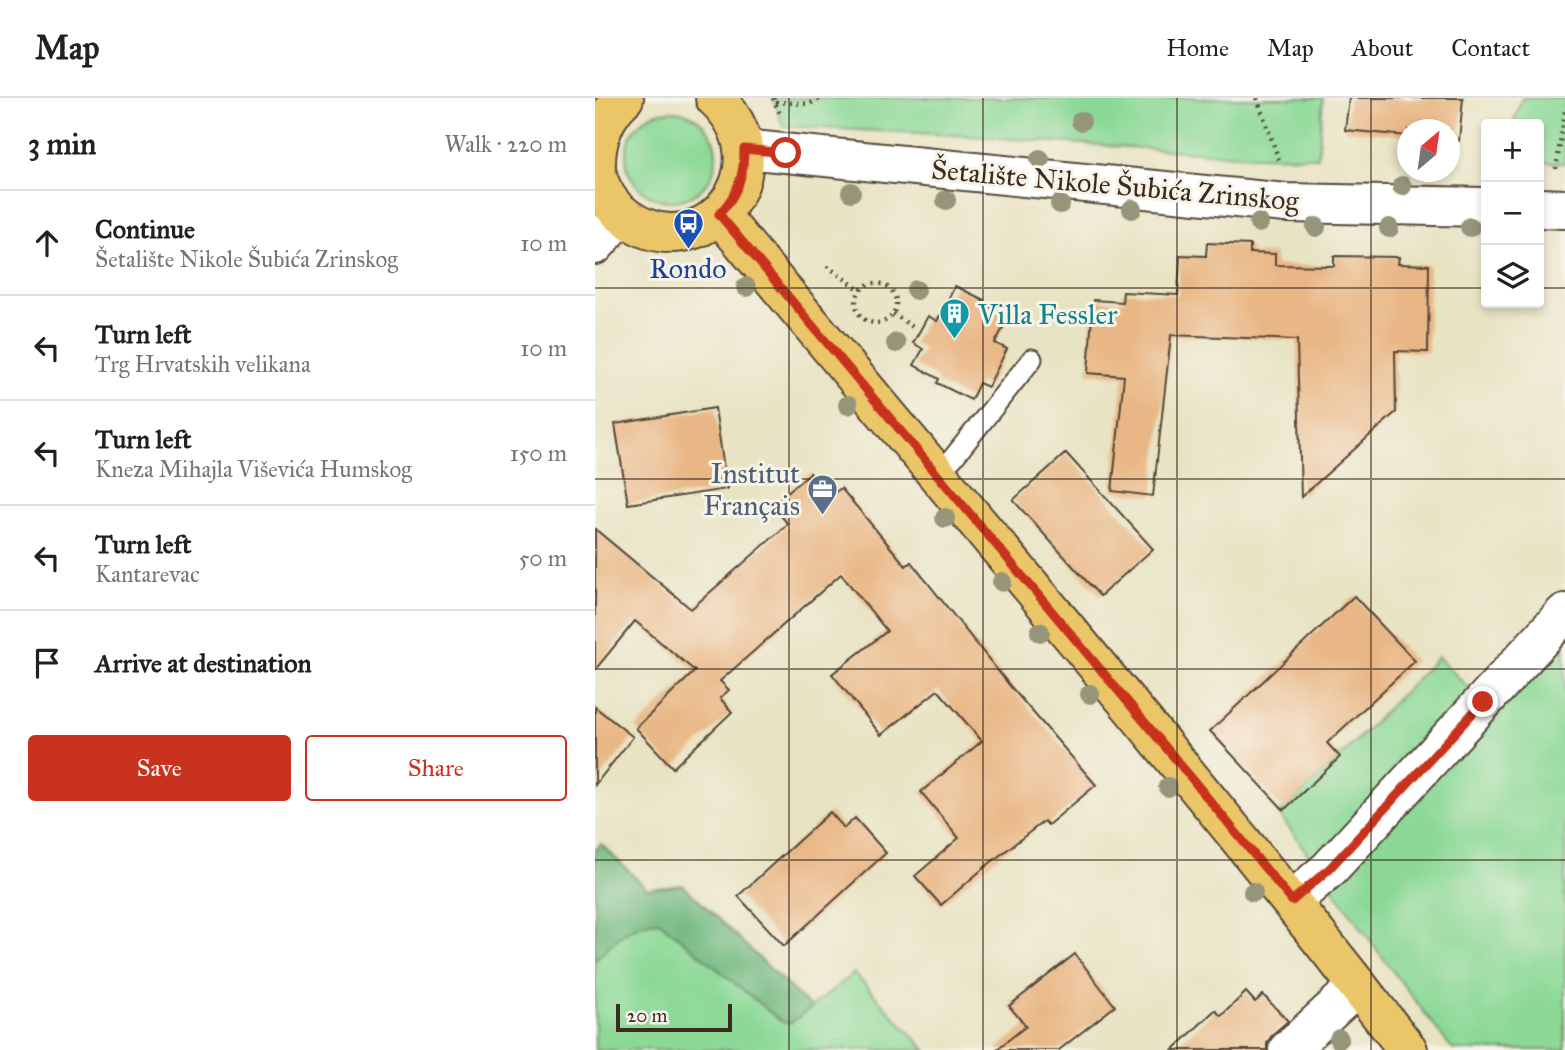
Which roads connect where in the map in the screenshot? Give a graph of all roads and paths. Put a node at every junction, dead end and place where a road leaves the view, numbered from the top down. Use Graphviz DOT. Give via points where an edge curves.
graph roads {
  1 [pos="624,98"];
  2 [pos="715,98"];
  3 [pos="822,98"];
  4 [pos="1257,98"];
  5 [pos="776,102"];
  6 [pos="1565,111"];
  7 [pos="595,149"];
  8 [pos="744,149"];
  9 [pos="1286,203"];
  10 [pos="1481,207"];
  11 [pos="1552,209"];
  12 [pos="719,214"];
  13 [pos="622,215"];
  14 [pos="595,245"];
  15 [pos="827,266"];
  16 [pos="860,290"];
  17 [pos="893,314"];
  18 [pos="916,329"];
  19 [pos="1032,359"];
  20 [pos="937,474"];
  21 [pos="1565,613"];
  22 [pos="1292,901"];
  23 [pos="1358,986"];
  24 [pos="1287,1050"];
  25 [pos="1408,1050"];
  1 -- 7 [label="main road" via="605,120"];
  2 -- 8 [label="main road" via="729,111"];
  3 -- 5 [label="path" via="809,104"];
  4 -- 9 [label="path" via="1287,185"];
  6 -- 11 [label="path"];
  7 -- 13 [label="main road" via="598,178"];
  8 -- 9 [label="street, Šetalište Nikole Šubića Zrinskog"];
  8 -- 12 [label="main road" via="740,185"];
  9 -- 10 [label="street, Šetalište Nikole Šubića Zrinskog"];
  12 -- 13 [label="main road" via="704,224 671,233 636,225"];
  12 -- 20 [label="main road"];
  13 -- 14 [label="street"];
  15 -- 16 [label="path"];
  16 -- 17 [label="path" via="874,282 886,285 896,295"];
  16 -- 17 [label="path" via="856,312 866,321 879,324"];
  17 -- 18 [label="path"];
  19 -- 20 [label="lane"];
  20 -- 22 [label="main road"];
  21 -- 22 [label="street" via="1330,868"];
  22 -- 23 [label="main road"];
  23 -- 24 [label="street"];
  23 -- 25 [label="main road"];
}
